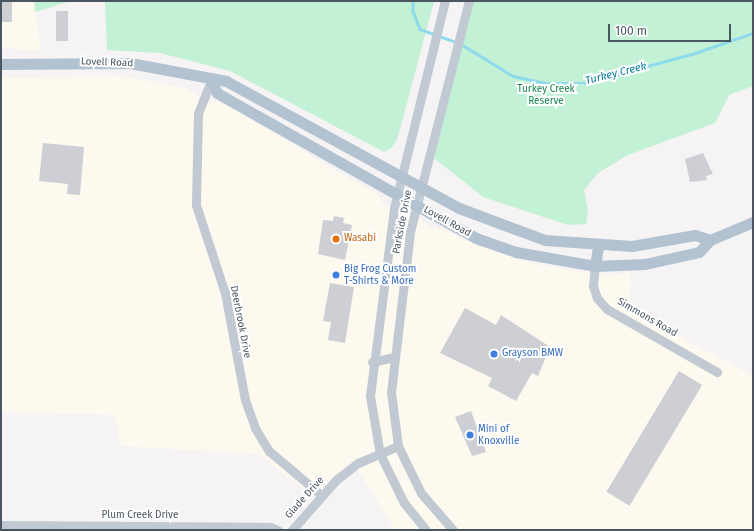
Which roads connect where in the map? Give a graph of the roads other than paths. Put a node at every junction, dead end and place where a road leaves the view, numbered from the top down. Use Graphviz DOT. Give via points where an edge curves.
graph roads {
  1 [pos="445,1"];
  2 [pos="469,1"];
  3 [pos="1,64"];
  4 [pos="211,81"];
  5 [pos="401,176"];
  6 [pos="421,188"];
  7 [pos="397,193"];
  8 [pos="417,205"];
  9 [pos="753,222"];
  10 [pos="710,240"];
  11 [pos="598,246"];
  12 [pos="595,266"];
  13 [pos="394,357"];
  14 [pos="372,362"];
  15 [pos="717,372"];
  16 [pos="398,446"];
  17 [pos="380,454"];
  18 [pos="321,495"];
  19 [pos="1,525"];
  20 [pos="122,529"];
  21 [pos="278,530"];
  22 [pos="292,530"];
  23 [pos="426,530"];
  24 [pos="453,530"];
  1 -- 5 [label="street, Parkside Drive"];
  2 -- 6 [label="street, Parkside Drive"];
  3 -- 4 [label="main road, Lovell Road" via="147,64"];
  4 -- 5 [label="main road, Lovell Road" via="226,80"];
  4 -- 7 [label="main road, Lovell Road" via="218,93"];
  4 -- 18 [label="street, Deerbrook Drive" via="198,114 196,205 225,293 245,400 255,428 269,451"];
  5 -- 6 [label="main road, Lovell Road"];
  5 -- 7 [label="street, Parkside Drive"];
  6 -- 8 [label="street, Parkside Drive"];
  6 -- 11 [label="main road, Lovell Road" via="464,211 525,234"];
  7 -- 8 [label="main road, Lovell Road"];
  7 -- 14 [label="street, Parkside Drive"];
  8 -- 12 [label="main road, Lovell Road" via="476,238 516,252"];
  8 -- 13 [label="street, Parkside Drive"];
  9 -- 10 [label="main road, Lovell Road"];
  10 -- 11 [label="main road, Lovell Road" via="695,235 632,246"];
  10 -- 12 [label="main road, Lovell Road" via="699,252 685,256 645,264"];
  11 -- 12 [label="main road"];
  12 -- 15 [label="street, Simmons Road" via="594,286 597,298 608,309"];
  13 -- 14 [label="street"];
  13 -- 16 [label="street, Parkside Drive" via="391,392"];
  14 -- 17 [label="street, Parkside Drive" via="370,396"];
  16 -- 17 [label="street, Glade Drive"];
  16 -- 24 [label="street, Parkside Drive" via="421,493"];
  17 -- 18 [label="street, Glade Drive" via="358,463"];
  17 -- 23 [label="street, Parkside Drive" via="404,502"];
  18 -- 22 [label="street, Glade Drive"];
  19 -- 20 [label="street, Plum Creek Drive"];
  20 -- 21 [label="street, Plum Creek Drive" via="270,527"];
}
